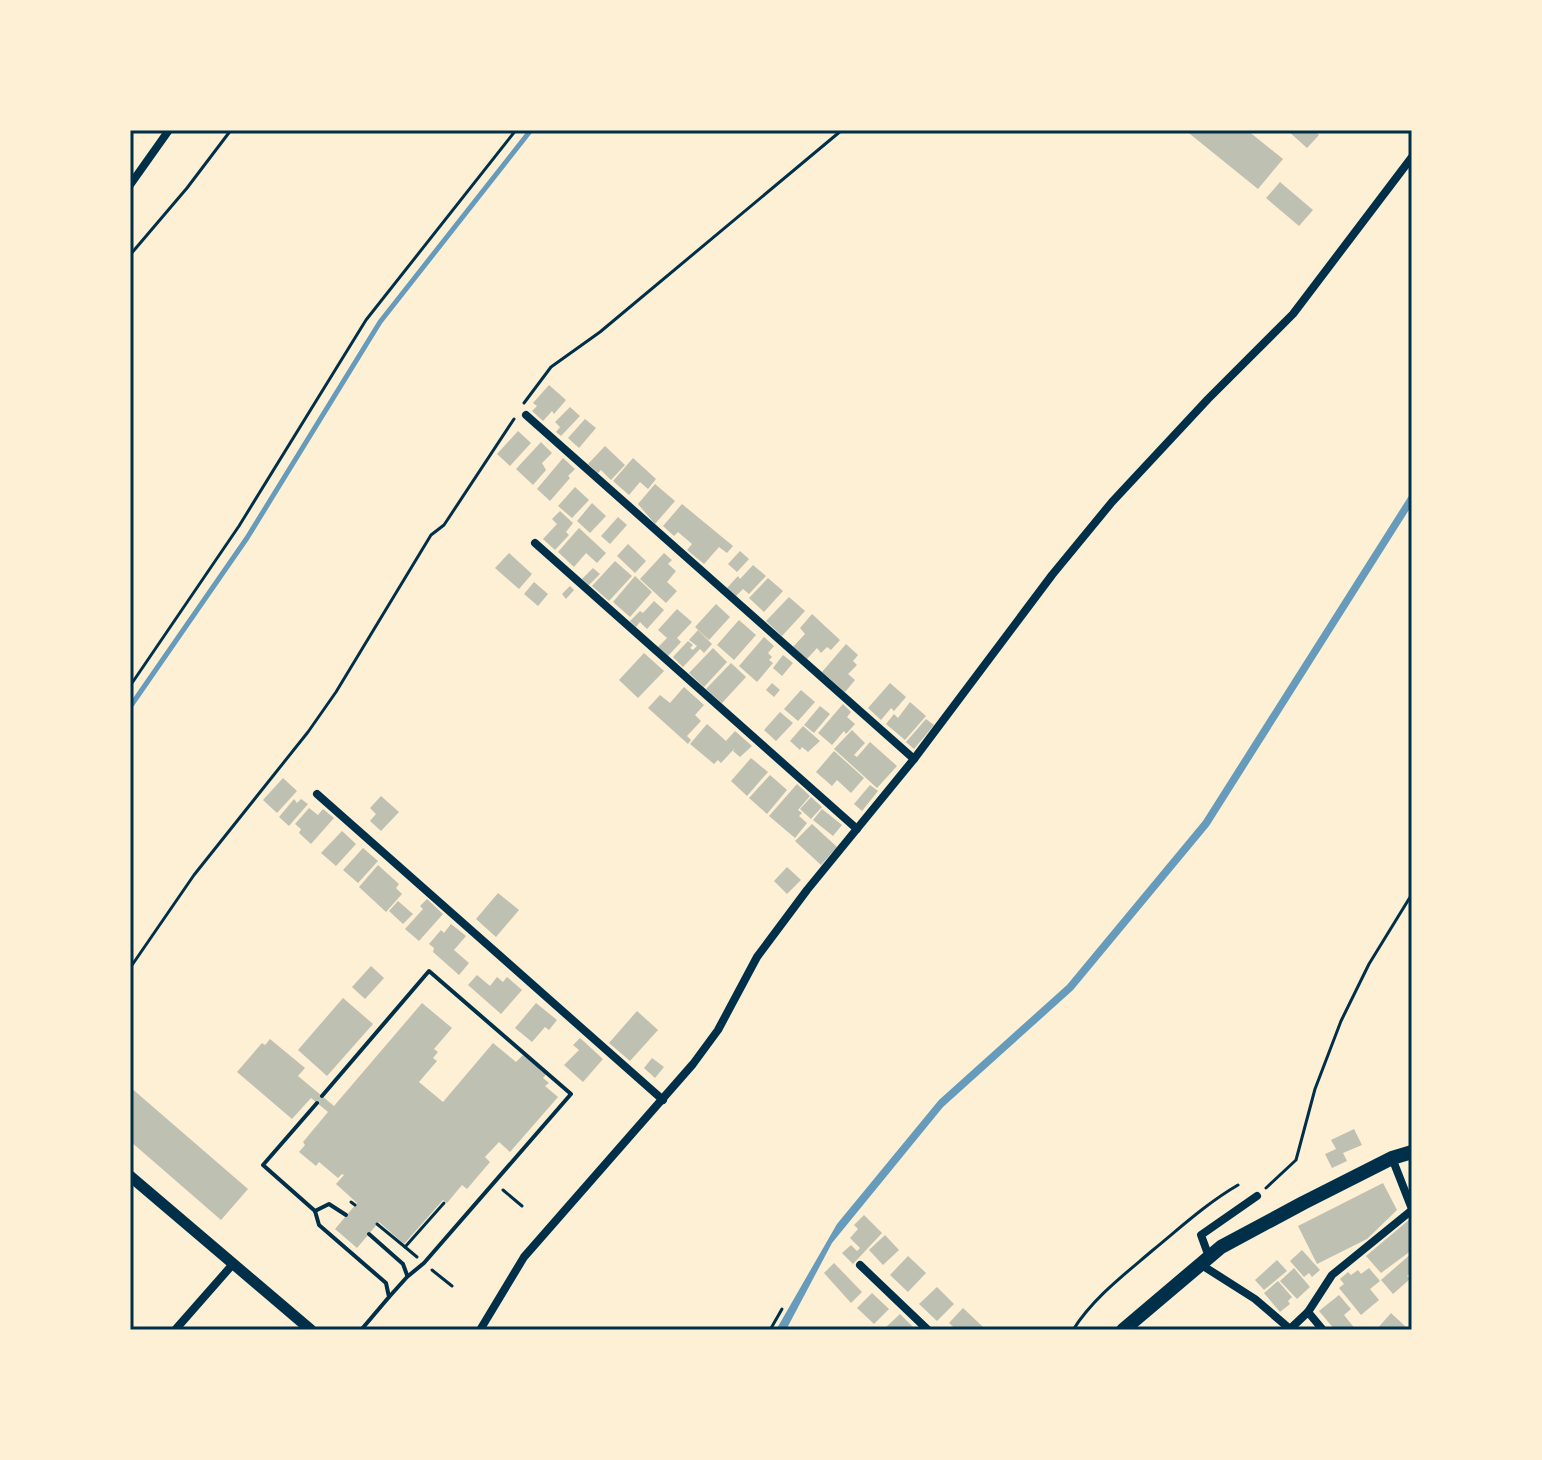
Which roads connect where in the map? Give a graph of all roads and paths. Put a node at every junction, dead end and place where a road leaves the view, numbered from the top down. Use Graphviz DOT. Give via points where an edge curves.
graph roads {
  1 [pos="169,130"];
  2 [pos="231,130"];
  3 [pos="516,130"];
  4 [pos="842,130"];
  5 [pos="1412,157"];
  6 [pos="130,185"];
  7 [pos="130,255"];
  8 [pos="526,415"];
  9 [pos="535,543"];
  10 [pos="130,686"];
  11 [pos="914,759"];
  12 [pos="317,794"];
  13 [pos="857,829"];
  14 [pos="1412,894"];
  15 [pos="130,968"];
  16 [pos="322,1096"];
  17 [pos="663,1100"];
  18 [pos="317,1103"];
  19 [pos="1412,1152"];
  20 [pos="1392,1158"];
  21 [pos="130,1176"];
  22 [pos="1238,1185"];
  23 [pos="1257,1196"];
  24 [pos="444,1203"];
  25 [pos="1412,1209"];
  26 [pos="315,1211"];
  27 [pos="346,1215"];
  28 [pos="377,1224"];
  29 [pos="369,1234"];
  30 [pos="1205,1261"];
  31 [pos="233,1264"];
  32 [pos="860,1265"];
  33 [pos="407,1277"];
  34 [pos="389,1297"];
  35 [pos="782,1309"];
  36 [pos="1308,1312"];
  37 [pos="1139,1324"];
  38 [pos="175,1330"];
  39 [pos="311,1330"];
  40 [pos="361,1330"];
  41 [pos="480,1330"];
  42 [pos="770,1330"];
  43 [pos="928,1330"];
  44 [pos="1073,1330"];
  45 [pos="1123,1330"];
  46 [pos="1323,1330"];
  1 -- 6 [label="street"];
  2 -- 7 [label="path"];
  3 -- 10 [label="path" via="366,320 239,526"];
  4 -- 15 [label="path" via="551,367 444,525 431,535 308,732 194,875"];
  5 -- 11 [label="street" via="1293,314 1102,514"];
  8 -- 11 [label="street"];
  9 -- 13 [label="street"];
  11 -- 13 [label="street"];
  12 -- 17 [label="street"];
  13 -- 17 [label="street" via="757,957 718,1030"];
  14 -- 23 [label="path" via="1341,1021 1296,1160"];
  16 -- 33 [label="lane" via="429,971 571,1094"];
  17 -- 41 [label="street" via="524,1257"];
  18 -- 26 [label="lane" via="263,1165"];
  19 -- 20 [label="highway"];
  20 -- 25 [label="street"];
  20 -- 30 [label="highway" via="1221,1247"];
  21 -- 31 [label="street"];
  22 -- 44 [label="path" via="1215,1198 1112,1285"];
  23 -- 30 [label="street" via="1201,1235"];
  24 -- 28 [label="path" via="405,1247"];
  25 -- 36 [label="street" via="1332,1275"];
  26 -- 27 [label="lane" via="329,1204"];
  26 -- 34 [label="lane" via="319,1225 386,1283"];
  29 -- 33 [label="lane" via="403,1264"];
  30 -- 36 [label="street" via="1290,1329"];
  30 -- 37 [label="highway"];
  31 -- 38 [label="street"];
  31 -- 39 [label="street"];
  32 -- 43 [label="street"];
  33 -- 34 [label="lane"];
  34 -- 40 [label="lane"];
  35 -- 42 [label="path"];
  36 -- 46 [label="street"];
  37 -- 45 [label="highway"];
}
